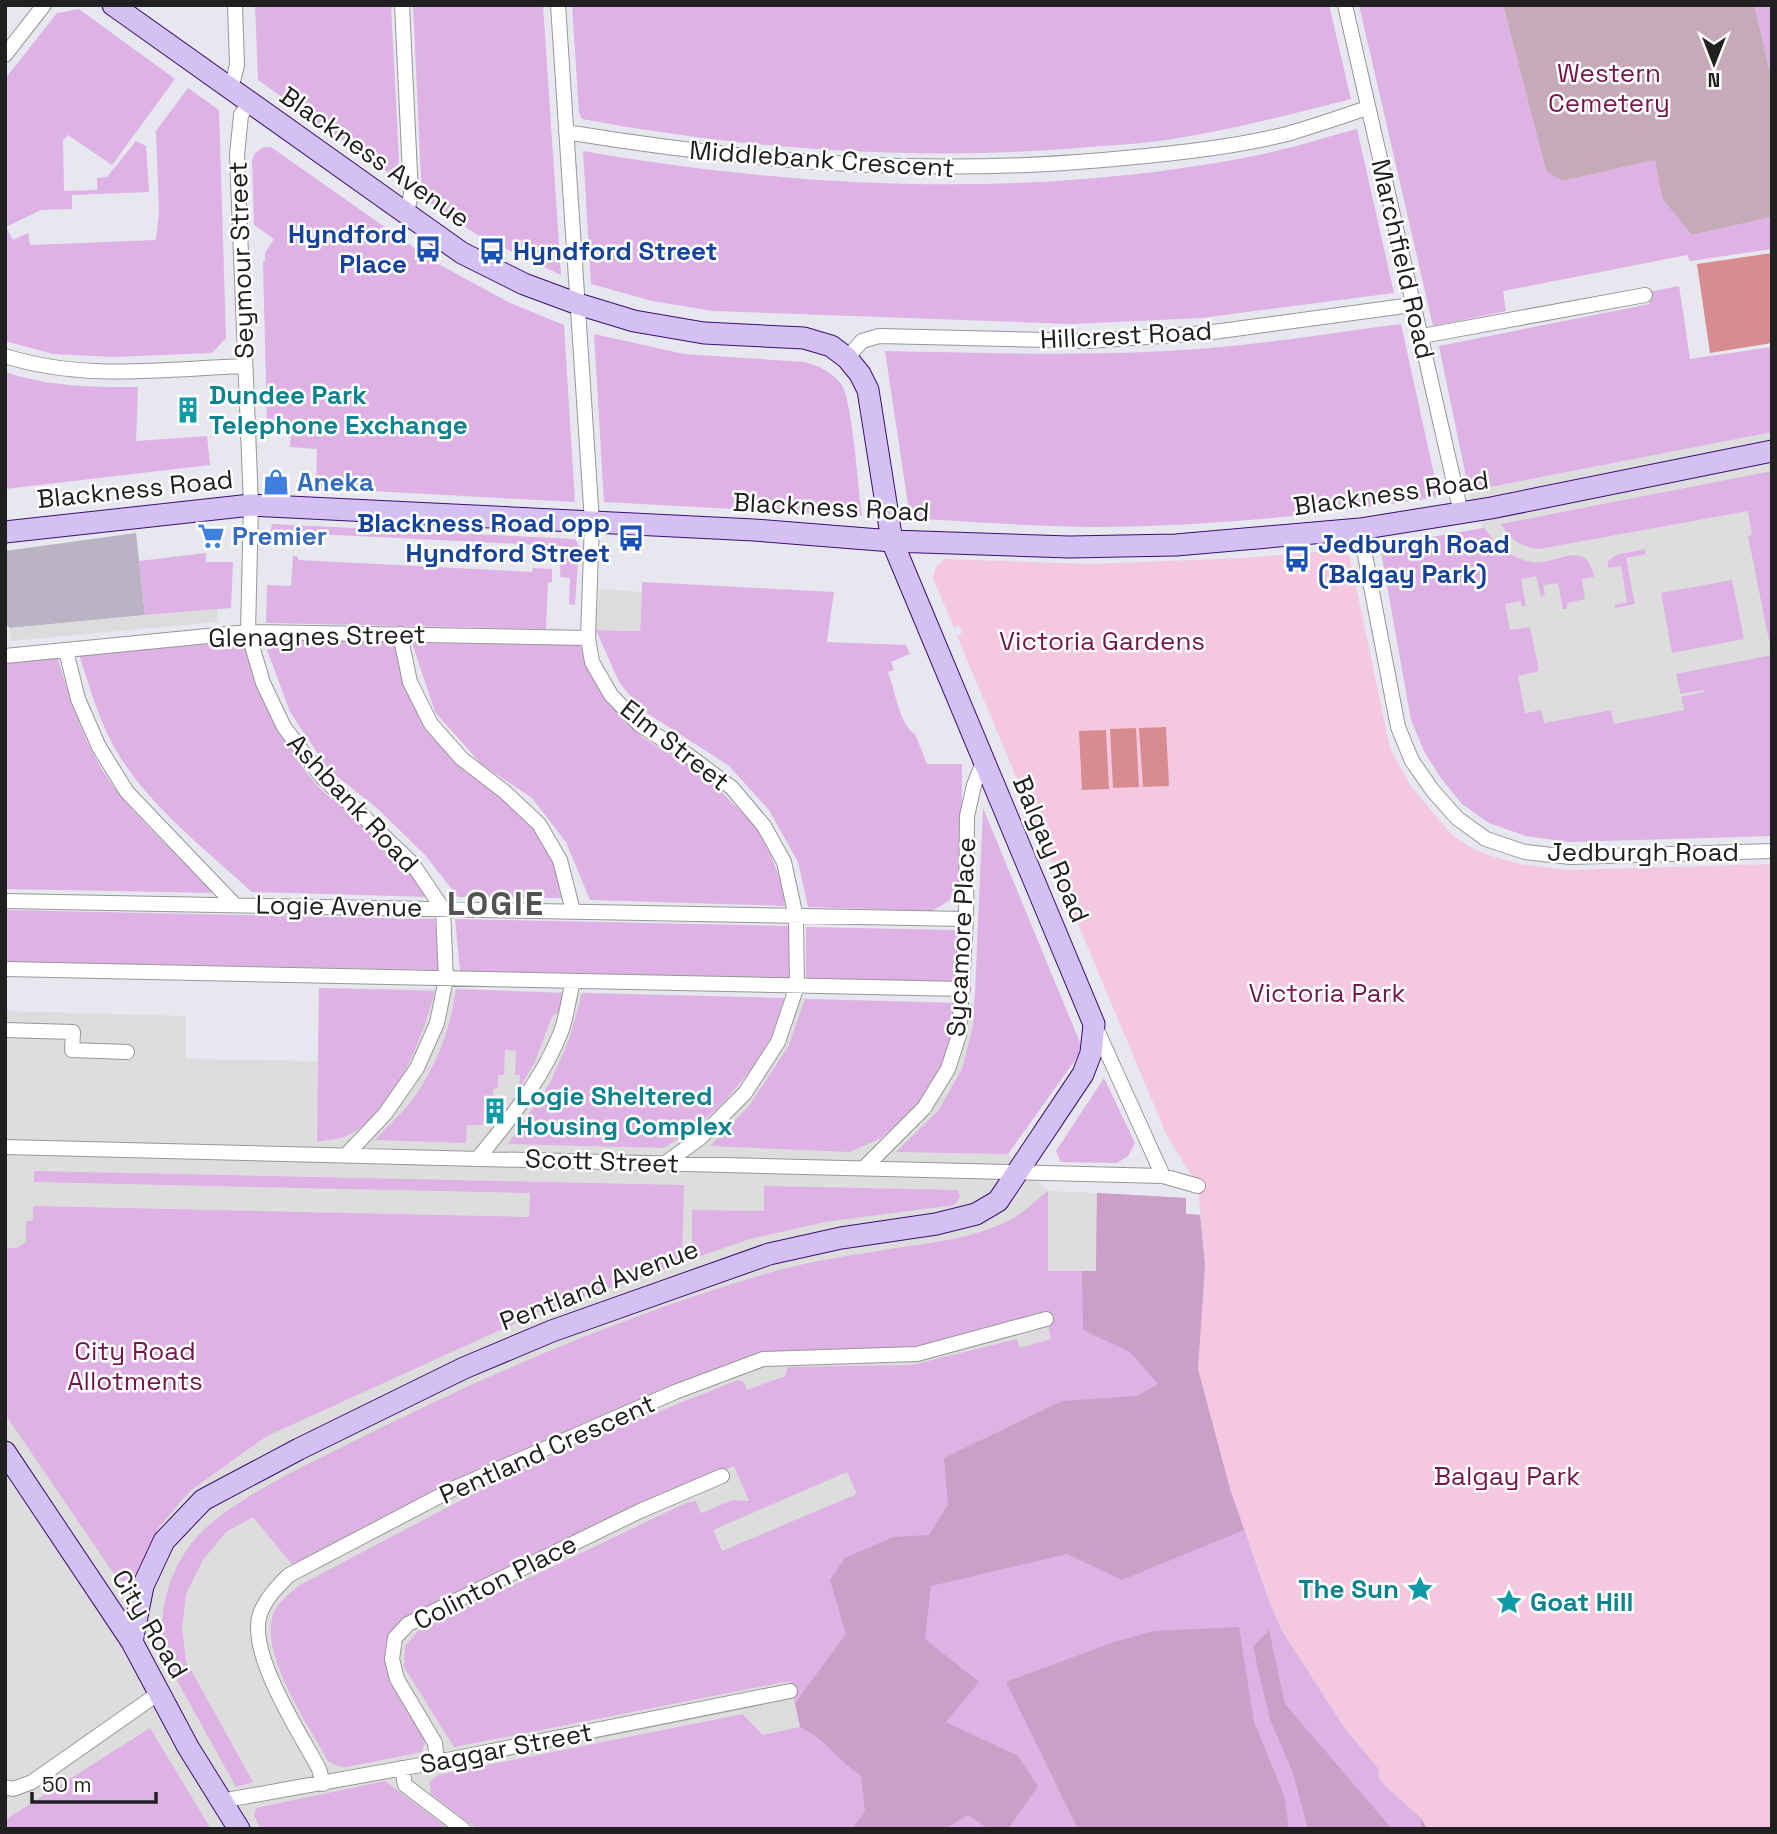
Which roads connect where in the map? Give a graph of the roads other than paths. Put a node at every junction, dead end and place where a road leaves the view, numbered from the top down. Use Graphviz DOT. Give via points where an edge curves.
graph roads {
  1 [pos="44,5"];
  2 [pos="113,5"];
  3 [pos="235,5"];
  4 [pos="402,5"];
  5 [pos="558,5"];
  6 [pos="1345,5"];
  7 [pos="5,55"];
  8 [pos="230,89"];
  9 [pos="249,103"];
  10 [pos="1367,108"];
  11 [pos="566,132"];
  12 [pos="406,215"];
  13 [pos="1645,295"];
  14 [pos="578,304"];
  15 [pos="1412,305"];
  16 [pos="1422,337"];
  17 [pos="5,356"];
  18 [pos="847,358"];
  19 [pos="245,366"];
  20 [pos="1772,451"];
  21 [pos="251,505"];
  22 [pos="1461,513"];
  23 [pos="592,522"];
  24 [pos="1360,529"];
  25 [pos="5,532"];
  26 [pos="892,541"];
  27 [pos="248,632"];
  28 [pos="400,634"];
  29 [pos="588,638"];
  30 [pos="66,651"];
  31 [pos="5,656"];
  32 [pos="984,760"];
  33 [pos="1772,851"];
  34 [pos="5,901"];
  35 [pos="234,904"];
  36 [pos="443,909"];
  37 [pos="573,911"];
  38 [pos="796,917"];
  39 [pos="966,919"];
  40 [pos="5,969"];
  41 [pos="446,979"];
  42 [pos="573,981"];
  43 [pos="797,986"];
  44 [pos="963,989"];
  45 [pos="1094,1024"];
  46 [pos="5,1030"];
  47 [pos="127,1052"];
  48 [pos="5,1147"];
  49 [pos="347,1154"];
  50 [pos="478,1158"];
  51 [pos="667,1163"];
  52 [pos="864,1168"];
  53 [pos="1018,1174"];
  54 [pos="1163,1176"];
  55 [pos="1198,1186"];
  56 [pos="1046,1319"];
  57 [pos="6,1456"];
  58 [pos="722,1476"];
  59 [pos="132,1642"];
  60 [pos="790,1691"];
  61 [pos="159,1692"];
  62 [pos="437,1762"];
  63 [pos="402,1768"];
  64 [pos="323,1784"];
  65 [pos="5,1787"];
  66 [pos="221,1801"];
  67 [pos="239,1829"];
  68 [pos="463,1829"];
  1 -- 7 [label="street"];
  2 -- 8 [label="street, Blackness Avenue"];
  3 -- 8 [label="street" via="237,65"];
  4 -- 12 [label="street" via="411,195"];
  5 -- 11 [label="street"];
  6 -- 10 [label="street, Marchfield Road"];
  8 -- 9 [label="street, Blackness Avenue"];
  9 -- 12 [label="street, Blackness Avenue"];
  9 -- 19 [label="street, Seymour Street" via="241,116 237,155"];
  10 -- 11 [label="street, Middlebank Crescent" via="1285,134 1181,153 961,169 759,158"];
  10 -- 15 [label="street, Marchfield Road"];
  11 -- 14 [label="street"];
  12 -- 14 [label="street, Blackness Avenue" via="462,253"];
  13 -- 16 [label="street"];
  14 -- 18 [label="street, Blackness Avenue" via="634,321 704,333 804,338 831,346"];
  14 -- 23 [label="street"];
  15 -- 16 [label="street, Marchfield Road"];
  15 -- 18 [label="street, Hillcrest Road" via="1206,333 1087,341 879,336 862,341"];
  16 -- 22 [label="street, Marchfield Road"];
  17 -- 19 [label="street" via="58,369 95,372"];
  18 -- 26 [label="street, Blackness Avenue" via="868,390"];
  19 -- 21 [label="street, Seymour Street"];
  20 -- 22 [label="street, Blackness Road"];
  21 -- 23 [label="street, Blackness Road"];
  21 -- 25 [label="street, Blackness Road"];
  21 -- 27 [label="street, Ashbank Road"];
  22 -- 24 [label="street, Blackness Road"];
  23 -- 26 [label="street, Blackness Road"];
  23 -- 29 [label="street, Elm Street"];
  24 -- 26 [label="street, Blackness Road" via="1120,547"];
  24 -- 33 [label="street, Jedburgh Road" via="1398,727 1412,761 1457,818 1486,839 1525,852 1570,856"];
  26 -- 32 [label="street, Balgay Road"];
  27 -- 28 [label="street, Glenagnes Street"];
  27 -- 30 [label="street, Glenagnes Street"];
  27 -- 36 [label="street, Ashbank Road" via="284,727 322,777 412,863"];
  28 -- 29 [label="street, Glenagnes Street"];
  28 -- 37 [label="street" via="410,682 431,724 463,759 539,824 560,860"];
  29 -- 38 [label="street, Elm Street" via="593,662 611,695 640,725 732,788 764,826 783,862"];
  30 -- 31 [label="street, Glenagnes Street"];
  30 -- 35 [label="street" via="93,735 127,792"];
  32 -- 39 [label="street, Sycamore Place" via="967,816"];
  32 -- 45 [label="street, Balgay Road"];
  34 -- 35 [label="street, Logie Avenue"];
  35 -- 36 [label="street, Logie Avenue"];
  36 -- 37 [label="street, Logie Avenue"];
  36 -- 41 [label="street"];
  37 -- 38 [label="street, Logie Avenue"];
  38 -- 39 [label="street, Logie Avenue"];
  38 -- 43 [label="street, Elm Street"];
  39 -- 44 [label="street, Sycamore Place"];
  40 -- 41 [label="street"];
  41 -- 42 [label="street"];
  41 -- 49 [label="street" via="437,1023 417,1068 385,1114"];
  42 -- 43 [label="street"];
  42 -- 50 [label="street" via="562,1030 536,1080"];
  43 -- 44 [label="street"];
  43 -- 51 [label="street, Elm Street" via="778,1042 745,1093"];
  44 -- 52 [label="street, Sycamore Place" via="959,1035 948,1069 924,1108"];
  45 -- 53 [label="street, Pentland Avenue" via="1083,1074"];
  45 -- 54 [label="street, Balgay Road"];
  46 -- 47 [label="street" via="73,1032 72,1050"];
  48 -- 49 [label="street, Scott Street"];
  49 -- 50 [label="street, Scott Street"];
  50 -- 51 [label="street, Scott Street"];
  51 -- 52 [label="street, Scott Street"];
  52 -- 53 [label="street, Scott Street"];
  53 -- 54 [label="street, Scott Street"];
  53 -- 59 [label="street, Pentland Avenue" via="998,1201 976,1214 841,1238 721,1269 476,1363 299,1448 203,1500 164,1541 144,1586"];
  54 -- 55 [label="street, Scott Street"];
  56 -- 64 [label="street, Pentland Crescent" via="917,1354 763,1359 675,1391 455,1488 289,1575 271,1594 260,1616 258,1642 264,1664"];
  57 -- 59 [label="street, City Road"];
  58 -- 62 [label="street, Colinton Place" via="408,1623 395,1638 392,1659 397,1679 435,1743"];
  59 -- 61 [label="street, City Road"];
  60 -- 62 [label="street, Saggar Street"];
  61 -- 65 [label="street" via="32,1782"];
  61 -- 66 [label="street, City Road"];
  62 -- 63 [label="street, Saggar Street"];
  63 -- 64 [label="street, Saggar Street"];
  63 -- 68 [label="street" via="405,1785"];
  64 -- 66 [label="street, Saggar Street"];
  66 -- 67 [label="street, City Road"];
}
